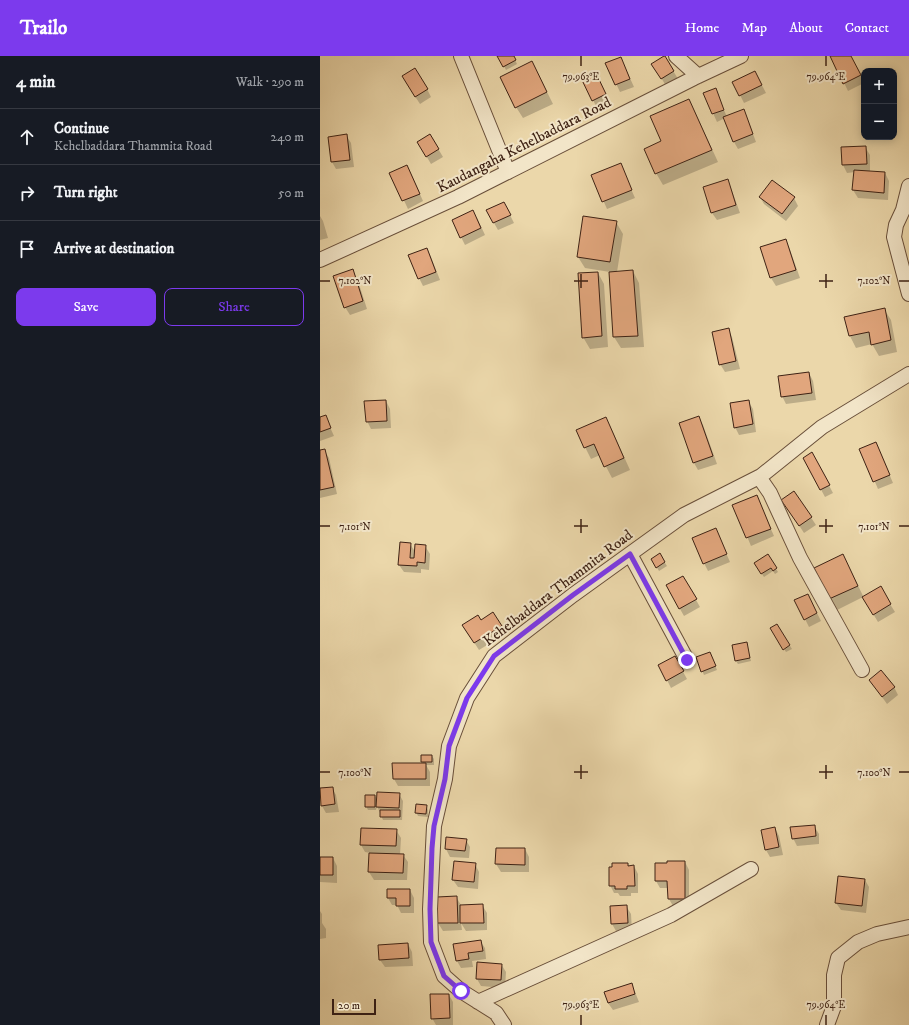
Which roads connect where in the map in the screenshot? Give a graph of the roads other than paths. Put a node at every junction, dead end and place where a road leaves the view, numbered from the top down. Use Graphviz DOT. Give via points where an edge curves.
graph roads {
  1 [pos="461,56"];
  2 [pos="676,56"];
  3 [pos="740,56"];
  4 [pos="698,76"];
  5 [pos="508,172"];
  6 [pos="909,186"];
  7 [pos="320,260"];
  8 [pos="909,294"];
  9 [pos="909,374"];
  10 [pos="759,476"];
  11 [pos="630,554"];
  12 [pos="687,660"];
  13 [pos="862,670"];
  14 [pos="751,869"];
  15 [pos="909,927"];
  16 [pos="478,1002"];
  17 [pos="504,1025"];
  18 [pos="827,1025"];
  1 -- 5 [label="street"];
  2 -- 4 [label="street"];
  3 -- 4 [label="street, Kaudangaha Kehelbaddara Road"];
  4 -- 5 [label="street, Kaudangaha Kehelbaddara Road"];
  5 -- 7 [label="street, Kaudangaha Kehelbaddara Road"];
  6 -- 8 [label="street" via="894,237"];
  9 -- 10 [label="street, Kehelbaddara Thammita Road" via="822,427"];
  10 -- 11 [label="street, Kehelbaddara Thammita Road" via="684,515"];
  10 -- 13 [label="street" via="800,558"];
  11 -- 12 [label="street"];
  11 -- 16 [label="street, Kehelbaddara Thammita Road" via="494,656 467,698 449,746 445,779 433,833 431,942 444,976"];
  14 -- 16 [label="street" via="671,915"];
  15 -- 18 [label="street" via="877,934 858,942 838,958 834,975 834,1006"];
  16 -- 17 [label="street, Kehelbaddara Thammita Road" via="496,1013"];
}
